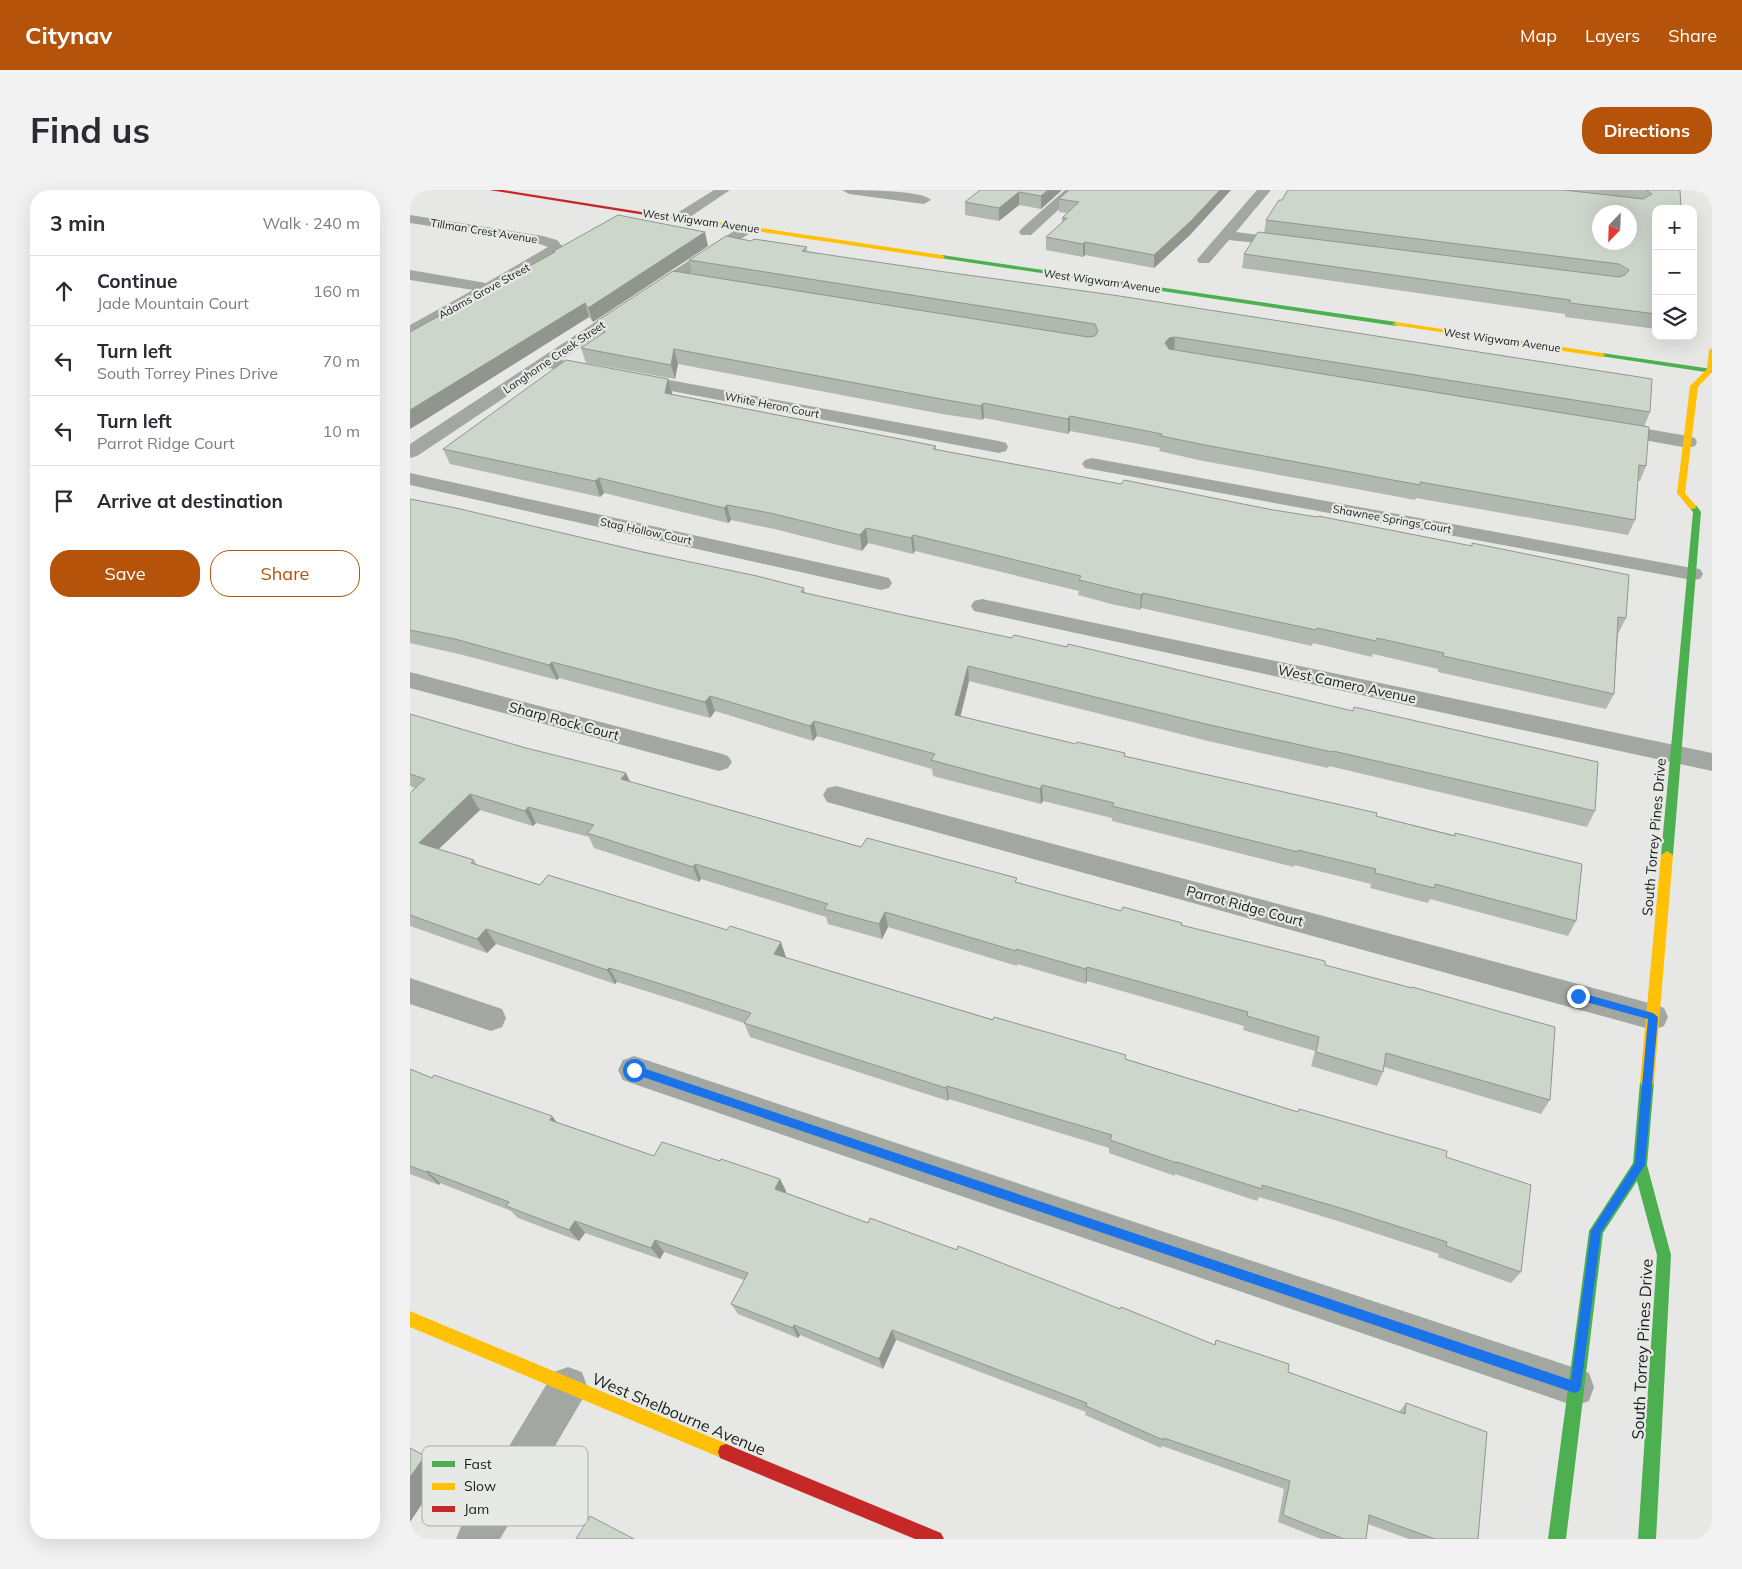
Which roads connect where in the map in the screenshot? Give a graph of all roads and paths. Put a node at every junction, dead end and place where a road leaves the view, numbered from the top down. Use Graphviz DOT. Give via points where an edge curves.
graph roads {
  1 [pos="492,190"];
  2 [pos="722,190"];
  3 [pos="849,190"];
  4 [pos="1073,190"];
  5 [pos="1264,190"];
  6 [pos="924,200"];
  7 [pos="679,218"];
  8 [pos="410,219"];
  9 [pos="748,228"];
  10 [pos="1026,232"];
  11 [pos="1226,235"];
  12 [pos="1304,245"];
  13 [pos="556,247"];
  14 [pos="1204,260"];
  15 [pos="410,275"];
  16 [pos="674,278"];
  17 [pos="693,281"];
  18 [pos="489,288"];
  19 [pos="410,332"];
  20 [pos="1712,350"];
  21 [pos="546,362"];
  22 [pos="1711,371"];
  23 [pos="1591,426"];
  24 [pos="1688,442"];
  25 [pos="999,447"];
  26 [pos="410,452"];
  27 [pos="1092,464"];
  28 [pos="410,479"];
  29 [pos="1692,574"];
  30 [pos="881,583"];
  31 [pos="982,606"];
  32 [pos="410,680"];
  33 [pos="1676,754"];
  34 [pos="719,762"];
  35 [pos="1712,762"];
  36 [pos="836,795"];
  37 [pos="410,991"];
  38 [pos="1653,1017"];
  39 [pos="491,1018"];
  40 [pos="634,1070"];
  41 [pos="1640,1165"];
  42 [pos="410,1319"];
  43 [pos="568,1386"];
  44 [pos="1575,1387"];
  45 [pos="532,1446"];
  46 [pos="485,1526"];
  47 [pos="477,1539"];
  48 [pos="935,1539"];
  49 [pos="1557,1539"];
  50 [pos="1647,1539"];
  1 -- 7 [label="street, West Wigwam Avenue"];
  2 -- 7 [label="street"];
  3 -- 6 [label="street"];
  4 -- 10 [label="street"];
  5 -- 11 [label="street"];
  7 -- 9 [label="street, West Wigwam Avenue"];
  8 -- 13 [label="street, Tillman Crest Avenue" via="534,238"];
  9 -- 16 [label="street, Langhorne Creek Street"];
  9 -- 22 [label="street, West Wigwam Avenue"];
  11 -- 12 [label="street"];
  11 -- 14 [label="street"];
  13 -- 18 [label="street, Adams Grove Street"];
  15 -- 18 [label="street"];
  16 -- 17 [label="street"];
  16 -- 21 [label="street, Langhorne Creek Street"];
  18 -- 19 [label="street, Adams Grove Street"];
  20 -- 22 [label="street"];
  21 -- 25 [label="street, White Heron Court"];
  21 -- 26 [label="street, Langhorne Creek Street"];
  22 -- 24 [label="street, South Torrey Pines Drive" via="1694,386"];
  23 -- 24 [label="street"];
  24 -- 29 [label="street, South Torrey Pines Drive" via="1681,493 1701,510"];
  27 -- 29 [label="street, Shawnee Springs Court"];
  28 -- 30 [label="street, Stag Hollow Court"];
  29 -- 33 [label="street, South Torrey Pines Drive"];
  31 -- 33 [label="street, West Camero Avenue"];
  32 -- 34 [label="street, Sharp Rock Court"];
  33 -- 35 [label="street, West Camero Avenue"];
  33 -- 38 [label="street, South Torrey Pines Drive"];
  36 -- 38 [label="street, Parrot Ridge Court"];
  37 -- 39 [label="street"];
  38 -- 41 [label="street, South Torrey Pines Drive"];
  40 -- 44 [label="street"];
  41 -- 44 [label="street, South Torrey Pines Drive" via="1596,1231"];
  41 -- 50 [label="street, South Torrey Pines Drive" via="1664,1255"];
  42 -- 43 [label="street, West Shelbourne Avenue"];
  43 -- 45 [label="street"];
  43 -- 48 [label="street, West Shelbourne Avenue"];
  44 -- 49 [label="street, South Torrey Pines Drive"];
  46 -- 47 [label="street"];
}
